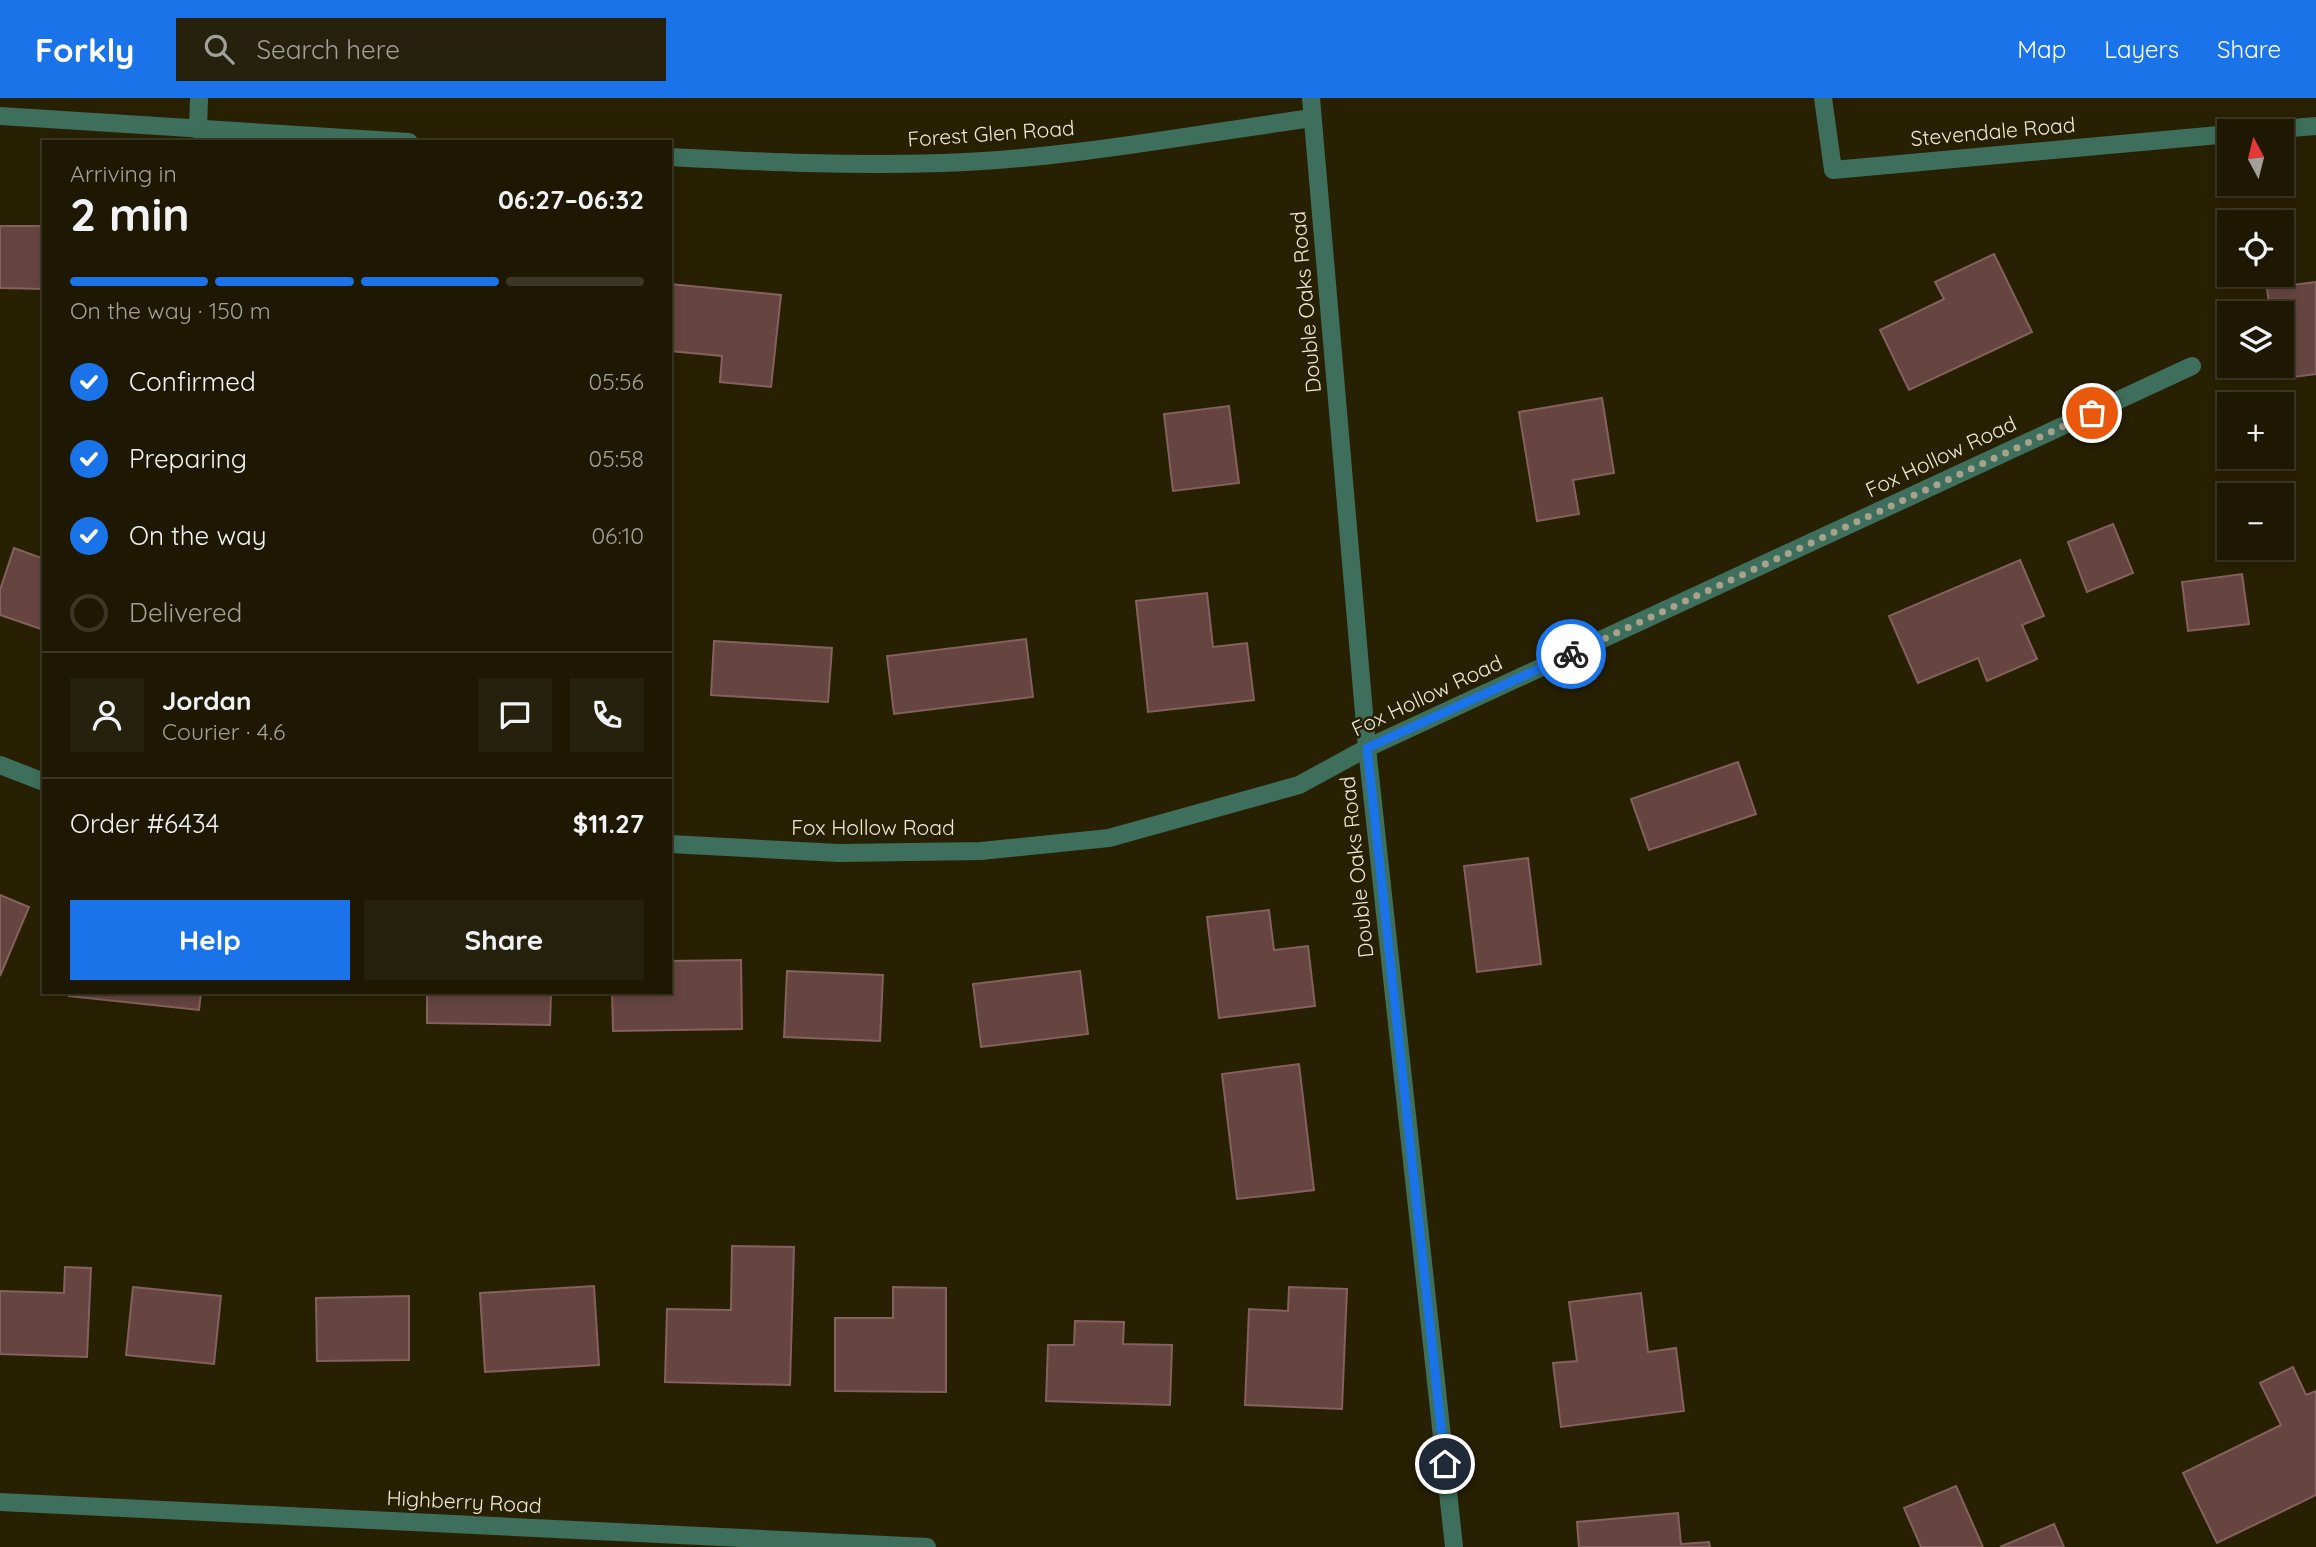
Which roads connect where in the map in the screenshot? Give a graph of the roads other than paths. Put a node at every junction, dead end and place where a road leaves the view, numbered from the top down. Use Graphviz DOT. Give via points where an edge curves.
graph roads {
  1 [pos="200,98"];
  2 [pos="1311,98"];
  3 [pos="1822,98"];
  4 [pos="0,116"];
  5 [pos="1312,118"];
  6 [pos="2316,126"];
  7 [pos="2294,128"];
  8 [pos="198,130"];
  9 [pos="2217,135"];
  10 [pos="374,140"];
  11 [pos="672,157"];
  12 [pos="2192,366"];
  13 [pos="1367,748"];
  14 [pos="0,765"];
  15 [pos="42,781"];
  16 [pos="672,844"];
  17 [pos="0,1502"];
  18 [pos="927,1547"];
  19 [pos="1454,1547"];
  1 -- 8 [label="street"];
  2 -- 5 [label="street, Double Oaks Road"];
  3 -- 9 [label="street, Stevendale Road" via="1833,170"];
  4 -- 8 [label="street"];
  5 -- 11 [label="street, Forest Glen Road" via="1048,155 944,163 801,164"];
  5 -- 13 [label="street, Double Oaks Road"];
  6 -- 7 [label="street"];
  8 -- 10 [label="street"];
  12 -- 13 [label="street, Fox Hollow Road"];
  13 -- 16 [label="street, Fox Hollow Road" via="1299,785 1109,838 981,851 839,853"];
  13 -- 19 [label="street, Double Oaks Road"];
  14 -- 15 [label="street"];
  17 -- 18 [label="street, Highberry Road"];
}
